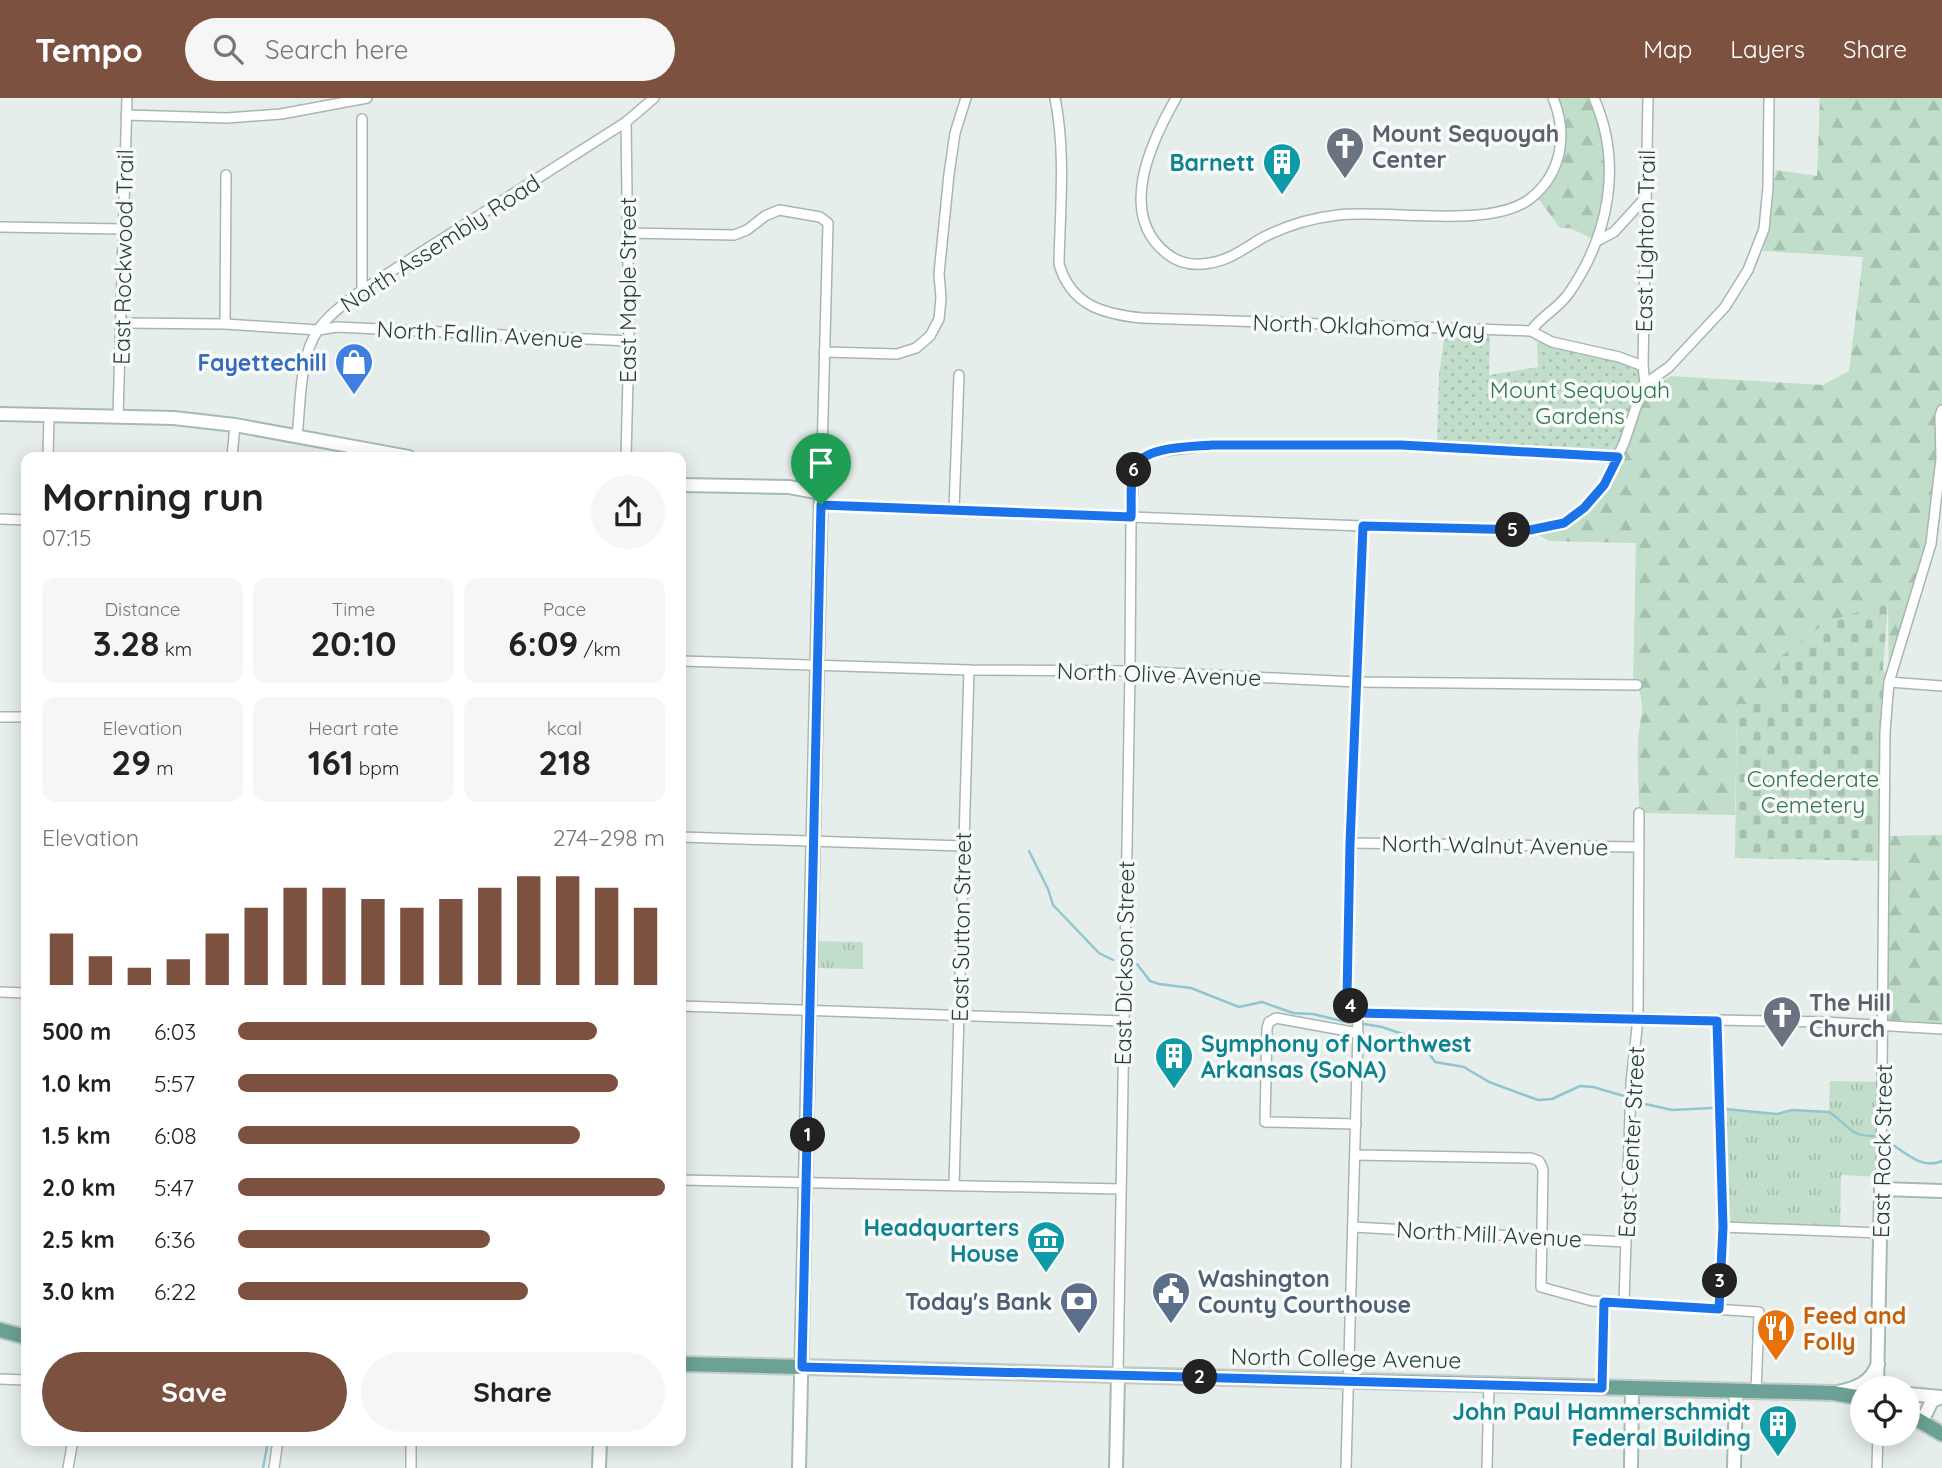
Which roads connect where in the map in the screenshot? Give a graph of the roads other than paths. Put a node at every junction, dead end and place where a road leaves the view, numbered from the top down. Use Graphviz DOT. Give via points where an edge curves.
graph roads {
  1 [pos="127,98"];
  2 [pos="367,98"];
  3 [pos="654,98"];
  4 [pos="967,98"];
  5 [pos="1055,98"];
  6 [pos="1176,98"];
  7 [pos="1553,98"];
  8 [pos="1594,98"];
  9 [pos="1647,98"];
  10 [pos="1769,98"];
  11 [pos="126,116"];
  12 [pos="362,119"];
  13 [pos="626,122"];
  14 [pos="226,175"];
  15 [pos="1646,198"];
  16 [pos="0,227"];
  17 [pos="124,229"];
  18 [pos="626,233"];
  19 [pos="1597,241"];
  20 [pos="362,290"];
  21 [pos="122,323"];
  22 [pos="225,324"];
  23 [pos="318,330"];
  24 [pos="1531,331"];
  25 [pos="629,341"];
  26 [pos="824,352"];
  27 [pos="1643,366"];
  28 [pos="959,375"];
  29 [pos="1646,384"];
  30 [pos="1941,413"];
  31 [pos="0,414"];
  32 [pos="49,415"];
  33 [pos="118,416"];
  34 [pos="235,425"];
  35 [pos="297,436"];
  36 [pos="48,452"];
  37 [pos="232,452"];
  38 [pos="359,452"];
  39 [pos="626,452"];
  40 [pos="1618,457"];
  41 [pos="686,485"];
  42 [pos="821,499"];
  43 [pos="954,510"];
  44 [pos="1131,517"];
  45 [pos="0,519"];
  46 [pos="21,520"];
  47 [pos="1363,526"];
  48 [pos="686,661"];
  49 [pos="818,664"];
  50 [pos="969,670"];
  51 [pos="1130,671"];
  52 [pos="1356,682"];
  53 [pos="1889,682"];
  54 [pos="1637,685"];
  55 [pos="1942,686"];
  56 [pos="0,717"];
  57 [pos="21,717"];
  58 [pos="1639,813"];
  59 [pos="686,837"];
  60 [pos="813,842"];
  61 [pos="1350,844"];
  62 [pos="963,846"];
  63 [pos="1639,847"];
  64 [pos="0,992"];
  65 [pos="21,993"];
  66 [pos="686,1006"];
  67 [pos="810,1009"];
  68 [pos="1357,1013"];
  69 [pos="959,1016"];
  70 [pos="1637,1019"];
  71 [pos="1123,1021"];
  72 [pos="1717,1021"];
  73 [pos="1884,1026"];
  74 [pos="1942,1029"];
  75 [pos="1358,1033"];
  76 [pos="1356,1124"];
  77 [pos="1355,1154"];
  78 [pos="686,1180"];
  79 [pos="807,1182"];
  80 [pos="954,1185"];
  81 [pos="1121,1189"];
  82 [pos="1881,1189"];
  83 [pos="1912,1190"];
  84 [pos="1942,1191"];
  85 [pos="1881,1215"];
  86 [pos="1353,1227"];
  87 [pos="1723,1227"];
  88 [pos="1881,1233"];
  89 [pos="1542,1237"];
  90 [pos="1625,1242"];
  91 [pos="1604,1302"];
  92 [pos="1624,1303"];
  93 [pos="1719,1309"];
  94 [pos="0,1330"];
  95 [pos="21,1336"];
  96 [pos="1879,1360"];
  97 [pos="686,1364"];
  98 [pos="802,1367"];
  99 [pos="1118,1374"];
  100 [pos="1878,1376"];
  101 [pos="0,1379"];
  102 [pos="21,1380"];
  103 [pos="1349,1382"];
  104 [pos="1489,1385"];
  105 [pos="1602,1388"];
  106 [pos="1632,1388"];
  107 [pos="1736,1391"];
  108 [pos="1756,1392"];
  109 [pos="1833,1393"];
  110 [pos="1850,1394"];
  111 [pos="1920,1395"];
  112 [pos="1942,1397"];
  113 [pos="1922,1421"];
  114 [pos="1942,1434"];
  115 [pos="72,1446"];
  116 [pos="277,1446"];
  117 [pos="411,1446"];
  118 [pos="600,1446"];
  119 [pos="1878,1446"];
  120 [pos="68,1468"];
  121 [pos="274,1468"];
  122 [pos="411,1468"];
  123 [pos="599,1468"];
  124 [pos="799,1468"];
  125 [pos="1116,1468"];
  126 [pos="1346,1468"];
  127 [pos="1487,1468"];
  128 [pos="1631,1468"];
  129 [pos="1734,1468"];
  130 [pos="1877,1468"];
  1 -- 11 [label="street, East Rockwood Trail"];
  2 -- 11 [label="street" via="281,114"];
  3 -- 13 [label="street, North Assembly Road"];
  4 -- 26 [label="street" via="955,133 939,274 939,319 930,336 916,348 897,354"];
  5 -- 24 [label="street, North Oklahoma Way" via="1061,126 1059,264 1064,281 1091,307 1142,318"];
  6 -- 7 [label="street" via="1148,161 1142,217 1158,247 1194,265 1224,260 1280,231 1334,216 1482,215 1529,200 1552,173 1559,156 1562,138"];
  8 -- 19 [label="street" via="1606,128 1610,175"];
  9 -- 15 [label="street, East Lighton Trail"];
  10 -- 29 [label="street" via="1764,229 1748,270 1725,307 1669,367"];
  11 -- 17 [label="street, East Rockwood Trail"];
  12 -- 20 [label="street"];
  13 -- 18 [label="street, East Maple Street"];
  13 -- 20 [label="street, North Assembly Road"];
  14 -- 22 [label="street"];
  15 -- 19 [label="street" via="1614,232"];
  15 -- 27 [label="street, East Lighton Trail"];
  16 -- 17 [label="street"];
  17 -- 21 [label="street, East Rockwood Trail"];
  18 -- 25 [label="street, East Maple Street"];
  18 -- 26 [label="street" via="734,235 779,209 820,216 828,223"];
  19 -- 24 [label="street" via="1568,295"];
  20 -- 23 [label="street, North Assembly Road"];
  21 -- 22 [label="street, North Fallin Avenue"];
  21 -- 33 [label="street, East Rockwood Trail"];
  22 -- 23 [label="street, North Fallin Avenue"];
  23 -- 25 [label="street, North Fallin Avenue" via="337,327"];
  23 -- 35 [label="street, North Assembly Road" via="306,361"];
  24 -- 27 [label="street, North Oklahoma Way" via="1552,342"];
  25 -- 39 [label="street, East Maple Street"];
  26 -- 42 [label="street"];
  27 -- 29 [label="street, East Lighton Trail"];
  28 -- 43 [label="street"];
  29 -- 40 [label="street"];
  30 -- 53 [label="street, East Rock Street" via="1941,459 1931,544"];
  31 -- 32 [label="main road"];
  32 -- 33 [label="main road"];
  32 -- 36 [label="street"];
  33 -- 34 [label="main road"];
  34 -- 35 [label="main road"];
  34 -- 37 [label="street"];
  35 -- 38 [label="main road"];
  40 -- 44 [label="street, East Dickson Street" via="1401,445 1212,445 1156,452 1139,460 1134,470"];
  40 -- 47 [label="street" via="1604,485 1564,523 1530,530"];
  41 -- 42 [label="main road" via="789,487"];
  42 -- 43 [label="street"];
  42 -- 49 [label="main road"];
  43 -- 44 [label="street"];
  44 -- 47 [label="street"];
  44 -- 51 [label="street, East Dickson Street"];
  45 -- 46 [label="street"];
  47 -- 52 [label="street"];
  48 -- 49 [label="street, North Olive Avenue"];
  49 -- 50 [label="street, North Olive Avenue"];
  49 -- 60 [label="main road"];
  50 -- 51 [label="street, North Olive Avenue"];
  50 -- 62 [label="street, East Sutton Street"];
  51 -- 52 [label="street, North Olive Avenue"];
  51 -- 71 [label="street, East Dickson Street"];
  52 -- 54 [label="street, North Olive Avenue"];
  52 -- 61 [label="street"];
  53 -- 55 [label="street"];
  53 -- 73 [label="street, East Rock Street" via="1883,805"];
  56 -- 57 [label="street"];
  58 -- 63 [label="street, East Center Street"];
  59 -- 60 [label="street"];
  60 -- 62 [label="street"];
  60 -- 67 [label="main road"];
  61 -- 63 [label="street, North Walnut Avenue"];
  61 -- 68 [label="street" via="1347,996"];
  62 -- 69 [label="street, East Sutton Street"];
  63 -- 70 [label="street, East Center Street"];
  64 -- 65 [label="street"];
  66 -- 67 [label="street"];
  67 -- 69 [label="street"];
  67 -- 79 [label="main road"];
  68 -- 70 [label="street"];
  68 -- 75 [label="street"];
  69 -- 71 [label="street"];
  69 -- 80 [label="street, East Sutton Street"];
  70 -- 72 [label="street"];
  70 -- 90 [label="street, East Center Street"];
  71 -- 81 [label="street, East Dickson Street"];
  72 -- 73 [label="street"];
  72 -- 87 [label="street"];
  73 -- 74 [label="street"];
  73 -- 82 [label="street, East Rock Street"];
  75 -- 76 [label="street"];
  75 -- 76 [label="street" via="1276,1018 1267,1028 1265,1122"];
  76 -- 77 [label="street"];
  77 -- 86 [label="street"];
  77 -- 89 [label="street" via="1539,1161 1543,1169"];
  78 -- 79 [label="street"];
  79 -- 80 [label="street"];
  79 -- 98 [label="main road"];
  80 -- 81 [label="street"];
  81 -- 99 [label="street, East Dickson Street"];
  82 -- 83 [label="main road"];
  82 -- 85 [label="main road, East Rock Street"];
  83 -- 84 [label="main road"];
  83 -- 85 [label="main road" via="1890,1198"];
  85 -- 88 [label="main road, East Rock Street"];
  86 -- 89 [label="street, North Mill Avenue"];
  86 -- 103 [label="street"];
  87 -- 88 [label="street"];
  87 -- 93 [label="street"];
  88 -- 96 [label="main road, East Rock Street"];
  89 -- 90 [label="street, North Mill Avenue"];
  89 -- 91 [label="street" via="1541,1287"];
  90 -- 92 [label="street, East Center Street"];
  91 -- 92 [label="street"];
  91 -- 105 [label="street"];
  92 -- 93 [label="street"];
  93 -- 108 [label="street" via="1759,1312"];
  94 -- 95 [label="main road"];
  96 -- 100 [label="main road, East Rock Street"];
  96 -- 109 [label="main road" via="1864,1383"];
  97 -- 98 [label="main road, North College Avenue"];
  98 -- 99 [label="main road, North College Avenue"];
  98 -- 124 [label="main road"];
  99 -- 103 [label="main road, North College Avenue"];
  99 -- 125 [label="main road, East Dickson Street"];
  101 -- 102 [label="street"];
  103 -- 104 [label="main road, North College Avenue"];
  103 -- 126 [label="street"];
  104 -- 105 [label="main road, North College Avenue"];
  104 -- 127 [label="street"];
  105 -- 106 [label="main road, North College Avenue"];
  106 -- 107 [label="main road, North College Avenue"];
  106 -- 128 [label="main road"];
  107 -- 108 [label="main road, North College Avenue"];
  107 -- 129 [label="main road"];
  108 -- 109 [label="main road, North College Avenue"];
  109 -- 110 [label="main road, North College Avenue"];
  111 -- 112 [label="main road"];
  112 -- 113 [label="main road" via="1932,1401"];
  113 -- 114 [label="main road"];
  115 -- 120 [label="street"];
  116 -- 121 [label="street"];
  117 -- 122 [label="street"];
  118 -- 123 [label="main road"];
  119 -- 130 [label="street"];
}
